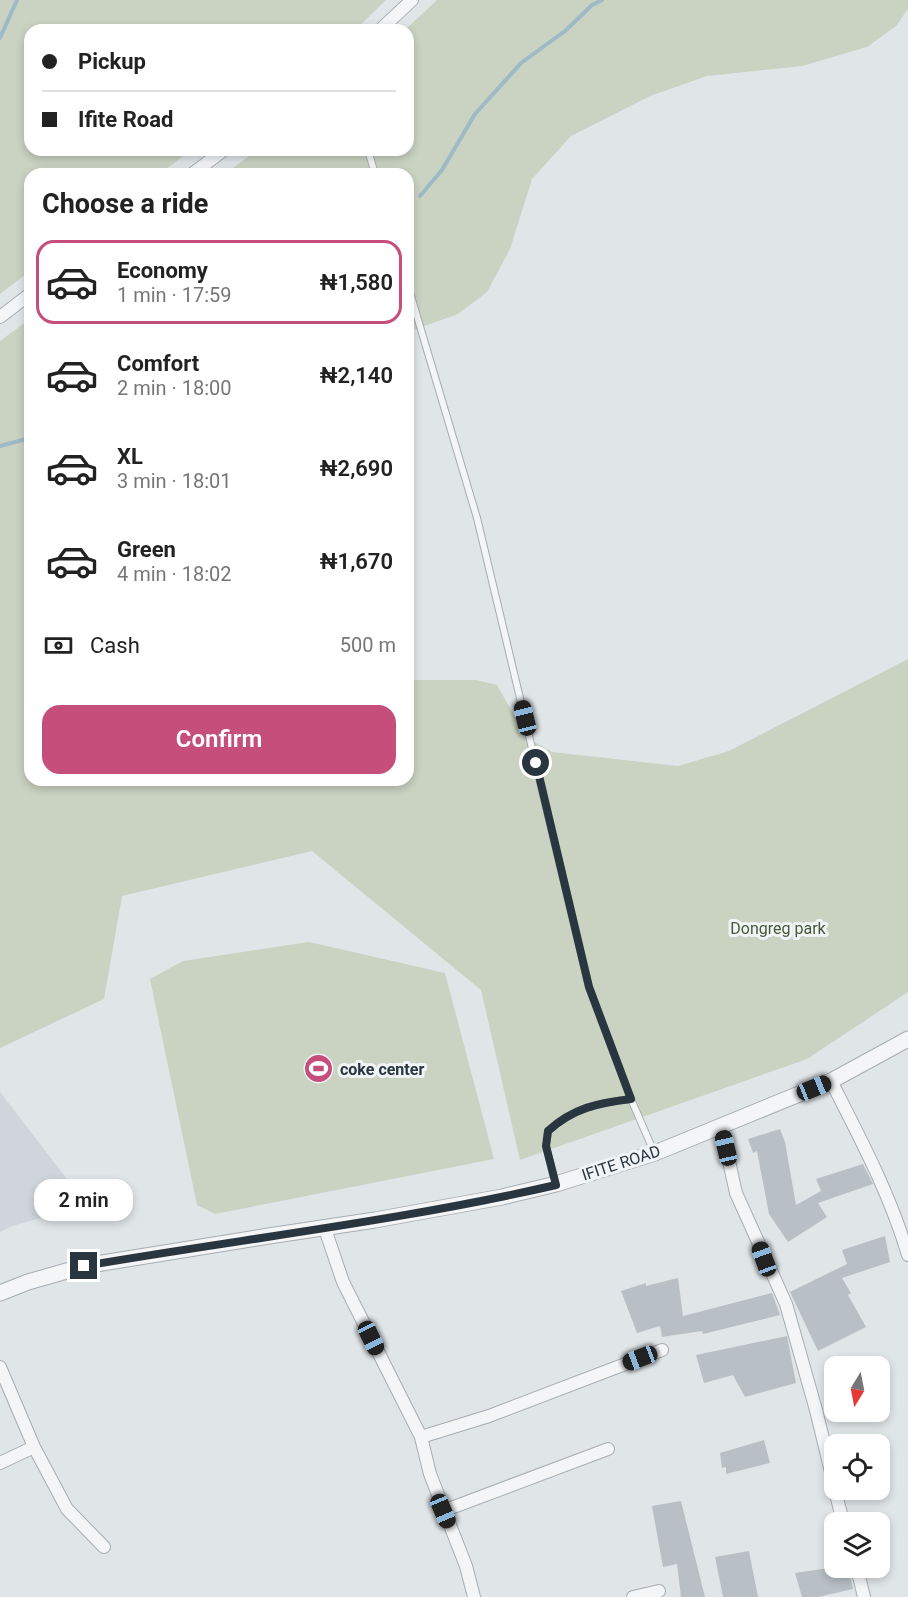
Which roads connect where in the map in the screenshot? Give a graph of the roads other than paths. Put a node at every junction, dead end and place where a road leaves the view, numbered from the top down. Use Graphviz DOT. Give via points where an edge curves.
graph roads {
  1 [pos="412,0"];
  2 [pos="386,24"];
  3 [pos="216,156"];
  4 [pos="200,168"];
  5 [pos="24,299"];
  6 [pos="414,306"];
  7 [pos="0,317"];
  8 [pos="908,1040"];
  9 [pos="831,1081"];
  10 [pos="631,1099"];
  11 [pos="721,1125"];
  12 [pos="655,1153"];
  13 [pos="556,1185"];
  14 [pos="325,1228"];
  15 [pos="908,1256"];
  16 [pos="0,1293"];
  17 [pos="662,1350"];
  18 [pos="0,1367"];
  19 [pos="421,1437"];
  20 [pos="824,1443"];
  21 [pos="34,1447"];
  22 [pos="608,1449"];
  23 [pos="0,1463"];
  24 [pos="443,1511"];
  25 [pos="104,1547"];
  26 [pos="859,1578"];
  27 [pos="659,1591"];
  28 [pos="474,1597"];
  29 [pos="633,1597"];
  30 [pos="864,1597"];
  1 -- 2 [label="street"];
  3 -- 4 [label="street"];
  5 -- 7 [label="street"];
  6 -- 10 [label="lane" via="477,518 589,987"];
  8 -- 9 [label="street, IFITE ROAD"];
  9 -- 11 [label="street, IFITE ROAD"];
  9 -- 15 [label="street" via="875,1170"];
  10 -- 12 [label="lane"];
  10 -- 13 [label="lane" via="596,1104 561,1119 548,1131 546,1146"];
  11 -- 12 [label="street, IFITE ROAD"];
  11 -- 20 [label="street" via="736,1193 786,1304"];
  12 -- 13 [label="street, IFITE ROAD"];
  13 -- 14 [label="street, IFITE ROAD"];
  14 -- 16 [label="street, IFITE ROAD" via="84,1266"];
  14 -- 19 [label="street" via="343,1282"];
  17 -- 19 [label="street" via="489,1416"];
  18 -- 21 [label="street"];
  19 -- 24 [label="street"];
  21 -- 23 [label="street"];
  21 -- 25 [label="street" via="67,1509"];
  22 -- 24 [label="street"];
  24 -- 28 [label="street"];
  26 -- 30 [label="street"];
  27 -- 29 [label="street"];
}
